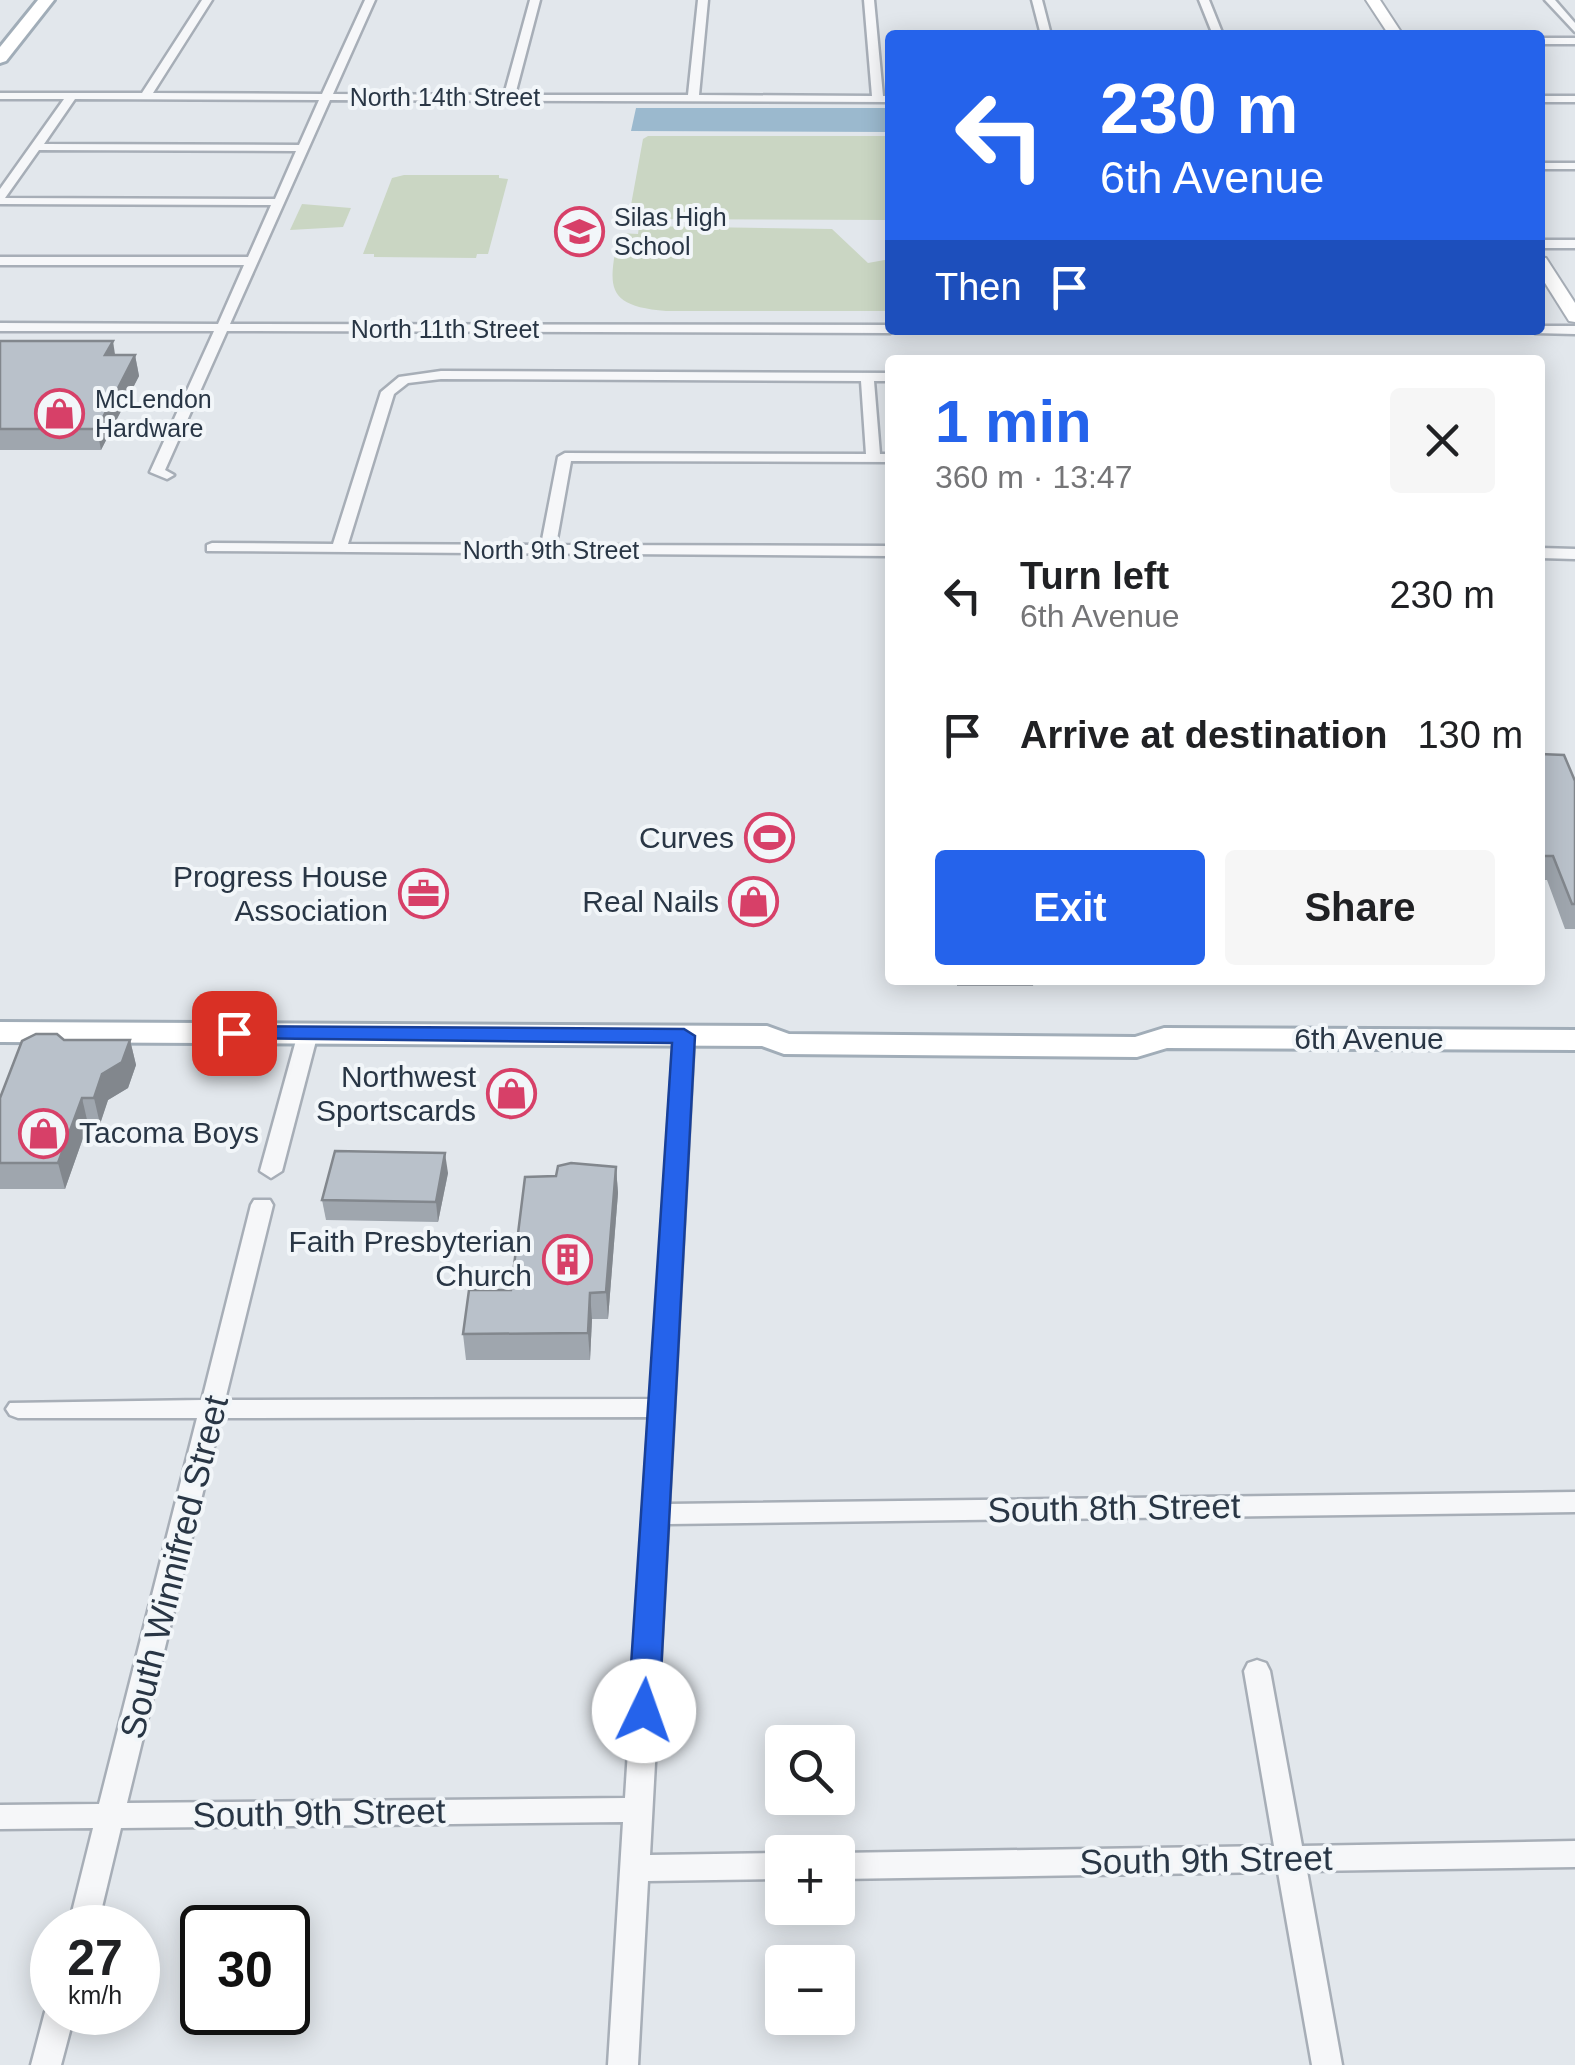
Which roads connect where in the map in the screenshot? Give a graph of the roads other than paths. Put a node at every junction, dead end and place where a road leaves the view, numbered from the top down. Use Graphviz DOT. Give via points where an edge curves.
graph roads {
  1 [pos="24,0"];
  2 [pos="46,0"];
  3 [pos="207,0"];
  4 [pos="370,0"];
  5 [pos="535,0"];
  6 [pos="703,0"];
  7 [pos="869,0"];
  8 [pos="1037,0"];
  9 [pos="1204,0"];
  10 [pos="1374,0"];
  11 [pos="1550,0"];
  12 [pos="0,29"];
  13 [pos="1575,29"];
  14 [pos="1045,30"];
  15 [pos="1216,30"];
  16 [pos="1393,30"];
  17 [pos="1545,41"];
  18 [pos="1575,41"];
  19 [pos="3,53"];
  20 [pos="0,96"];
  21 [pos="72,96"];
  22 [pos="146,96"];
  23 [pos="328,96"];
  24 [pos="509,97"];
  25 [pos="693,98"];
  26 [pos="884,99"];
  27 [pos="1545,99"];
  28 [pos="1575,100"];
  29 [pos="35,147"];
  30 [pos="304,148"];
  31 [pos="1545,166"];
  32 [pos="1575,166"];
  33 [pos="0,199"];
  34 [pos="281,202"];
  35 [pos="1545,244"];
  36 [pos="1575,244"];
  37 [pos="0,261"];
  38 [pos="254,261"];
  39 [pos="1545,270"];
  40 [pos="1575,317"];
  41 [pos="0,327"];
  42 [pos="224,329"];
  43 [pos="885,329"];
  44 [pos="1545,330"];
  45 [pos="1575,330"];
  46 [pos="867,377"];
  47 [pos="885,377"];
  48 [pos="873,458"];
  49 [pos="885,458"];
  50 [pos="168,475"];
  51 [pos="212,548"];
  52 [pos="338,549"];
  53 [pos="548,550"];
  54 [pos="885,551"];
  55 [pos="1545,553"];
  56 [pos="1575,554"];
  57 [pos="0,1032"];
  58 [pos="308,1033"];
  59 [pos="684,1036"];
  60 [pos="1575,1040"];
  61 [pos="271,1171"];
  62 [pos="262,1205"];
  63 [pos="659,1408"];
  64 [pos="18,1409"];
  65 [pos="213,1410"];
  66 [pos="1575,1502"];
  67 [pos="654,1514"];
  68 [pos="1257,1671"];
  69 [pos="638,1810"];
  70 [pos="112,1815"];
  71 [pos="0,1817"];
  72 [pos="1575,1854"];
  73 [pos="1289,1860"];
  74 [pos="765,1866"];
  75 [pos="855,1866"];
  76 [pos="636,1868"];
  77 [pos="88,1905"];
  78 [pos="54,2035"];
  79 [pos="46,2065"];
  80 [pos="624,2065"];
  81 [pos="1327,2065"];
  1 -- 12 [label="main road"];
  2 -- 19 [label="main road"];
  3 -- 22 [label="street"];
  4 -- 23 [label="street"];
  5 -- 24 [label="street"];
  6 -- 25 [label="street"];
  7 -- 26 [label="street"];
  8 -- 14 [label="street"];
  9 -- 15 [label="street"];
  10 -- 16 [label="street"];
  11 -- 13 [label="street"];
  17 -- 18 [label="street"];
  20 -- 21 [label="street, North 14th Street"];
  21 -- 22 [label="street, North 14th Street"];
  21 -- 29 [label="street"];
  22 -- 23 [label="street, North 14th Street"];
  23 -- 24 [label="street, North 14th Street"];
  23 -- 30 [label="street"];
  24 -- 25 [label="street, North 14th Street"];
  25 -- 26 [label="street, North 14th Street"];
  27 -- 28 [label="street"];
  29 -- 30 [label="street"];
  29 -- 33 [label="street"];
  30 -- 34 [label="street"];
  31 -- 32 [label="street"];
  33 -- 34 [label="street"];
  34 -- 38 [label="street"];
  35 -- 36 [label="street"];
  37 -- 38 [label="street"];
  38 -- 42 [label="street"];
  39 -- 40 [label="street"];
  41 -- 42 [label="street, North 11th Street"];
  42 -- 43 [label="street, North 11th Street"];
  42 -- 50 [label="street" via="157,472"];
  44 -- 45 [label="street"];
  46 -- 47 [label="street"];
  46 -- 48 [label="street"];
  46 -- 52 [label="street" via="414,377 395,384 384,398"];
  48 -- 49 [label="street"];
  48 -- 53 [label="street" via="565,457"];
  51 -- 52 [label="street, North 9th Street"];
  52 -- 53 [label="street, North 9th Street"];
  53 -- 54 [label="street, North 9th Street"];
  55 -- 56 [label="street"];
  57 -- 58 [label="main road, 6th Avenue"];
  58 -- 59 [label="main road, 6th Avenue"];
  58 -- 61 [label="street"];
  59 -- 60 [label="main road, 6th Avenue" via="767,1036 784,1044 1118,1047 1164,1038"];
  59 -- 63 [label="street"];
  62 -- 65 [label="street, South Winnifred Street"];
  63 -- 65 [label="street"];
  63 -- 67 [label="street"];
  64 -- 65 [label="street"];
  65 -- 70 [label="street, South Winnifred Street"];
  66 -- 67 [label="street, South 8th Street"];
  67 -- 69 [label="street"];
  68 -- 73 [label="street"];
  69 -- 70 [label="street, South 9th Street"];
  69 -- 76 [label="street"];
  70 -- 71 [label="street, South 9th Street"];
  70 -- 77 [label="street, South Winnifred Street"];
  72 -- 73 [label="street, South 9th Street"];
  73 -- 75 [label="street, South 9th Street"];
  73 -- 81 [label="street"];
  74 -- 76 [label="street"];
  76 -- 80 [label="street"];
  78 -- 79 [label="street"];
}
